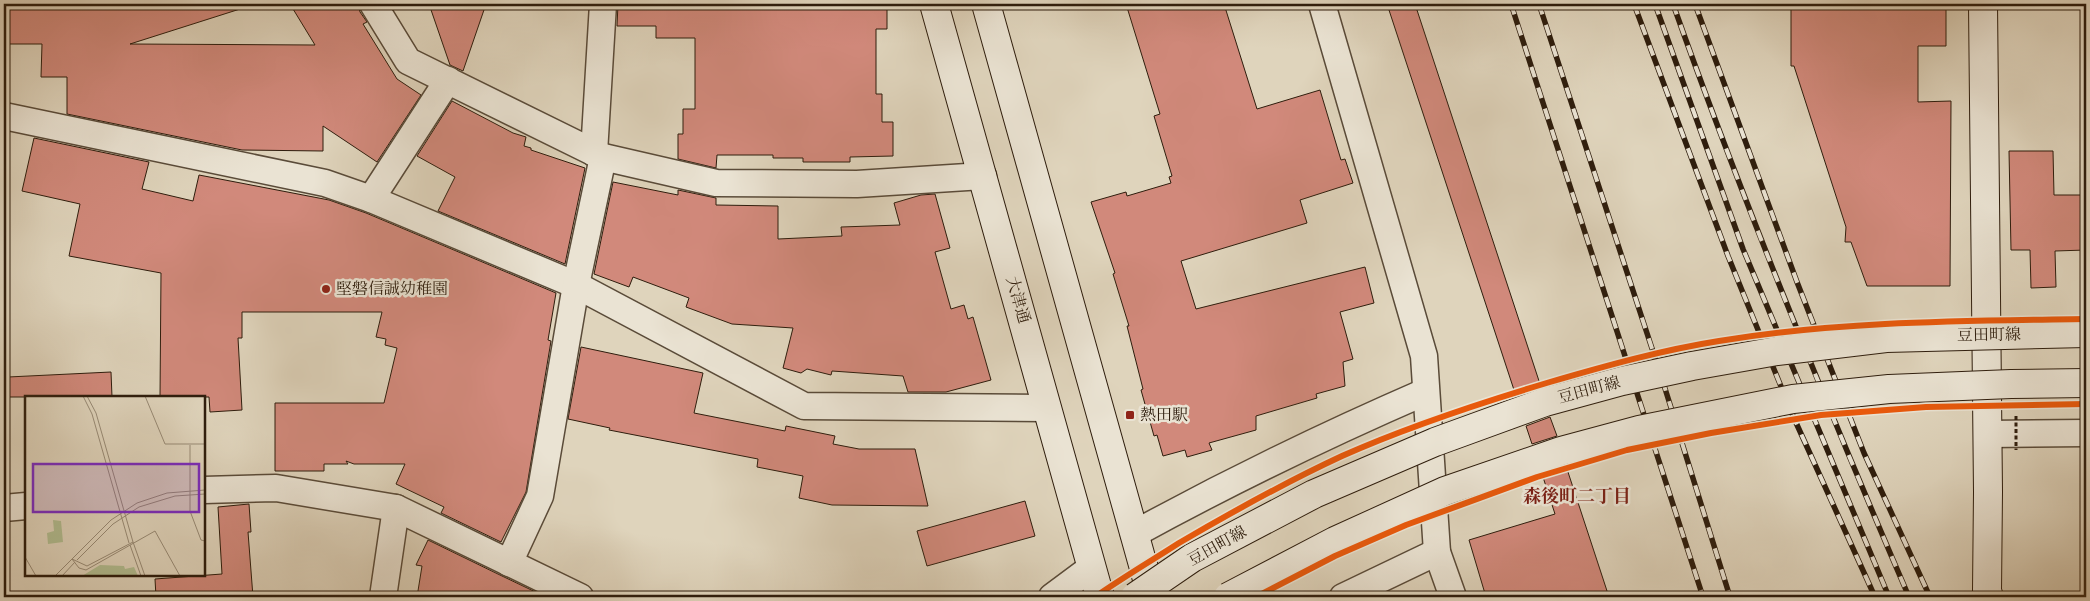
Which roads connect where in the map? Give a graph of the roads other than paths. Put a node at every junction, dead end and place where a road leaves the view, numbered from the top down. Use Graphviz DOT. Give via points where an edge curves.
graph roads {
  1 [pos="373,4"];
  2 [pos="603,4"];
  3 [pos="934,4"];
  4 [pos="986,4"];
  5 [pos="1322,4"];
  6 [pos="1983,4"];
  7 [pos="448,80"];
  8 [pos="4,116"];
  9 [pos="599,155"];
  10 [pos="983,176"];
  11 [pos="371,199"];
  12 [pos="576,285"];
  13 [pos="2086,333"];
  14 [pos="2086,383"];
  15 [pos="1425,392"];
  16 [pos="1047,408"];
  17 [pos="2086,433"];
  18 [pos="1988,434"];
  19 [pos="205,490"];
  20 [pos="25,506"];
  21 [pos="4,508"];
  22 [pos="396,508"];
  23 [pos="1134,534"];
  24 [pos="1438,552"];
  25 [pos="509,563"];
  26 [pos="1091,568"];
  27 [pos="382,597"];
  28 [pos="580,597"];
  29 [pos="1052,597"];
  30 [pos="1100,597"];
  31 [pos="1134,597"];
  32 [pos="1152,597"];
  33 [pos="1228,597"];
  34 [pos="1343,597"];
  35 [pos="1453,597"];
  36 [pos="1989,597"];
  1 -- 7 [label="street" via="408,61"];
  2 -- 9 [label="street"];
  3 -- 10 [label="street, 大津通"];
  4 -- 23 [label="street"];
  5 -- 15 [label="street" via="1424,356"];
  6 -- 18 [label="street"];
  7 -- 9 [label="street"];
  7 -- 11 [label="street"];
  8 -- 11 [label="street" via="325,183"];
  9 -- 10 [label="street" via="716,183 857,184"];
  9 -- 12 [label="street"];
  10 -- 16 [label="street, 大津通"];
  11 -- 12 [label="street"];
  12 -- 16 [label="street" via="804,406"];
  12 -- 25 [label="street" via="540,496"];
  13 -- 31 [label="street, 豆田町線, bridge" via="1886,338 1777,351 1622,381 1545,402 1435,442 1314,494 1192,558"];
  14 -- 33 [label="street, bridge" via="1889,389 1793,399 1639,430 1561,451 1444,491 1335,541"];
  15 -- 23 [label="street" via="1219,489"];
  15 -- 24 [label="street"];
  16 -- 26 [label="street, 大津通"];
  17 -- 18 [label="street"];
  18 -- 36 [label="street"];
  19 -- 22 [label="street" via="276,488"];
  20 -- 21 [label="street"];
  22 -- 25 [label="street"];
  22 -- 27 [label="street"];
  23 -- 32 [label="street"];
  24 -- 34 [label="street"];
  24 -- 35 [label="street"];
  25 -- 28 [label="street"];
  26 -- 29 [label="street"];
  26 -- 30 [label="street, 大津通"];
}
